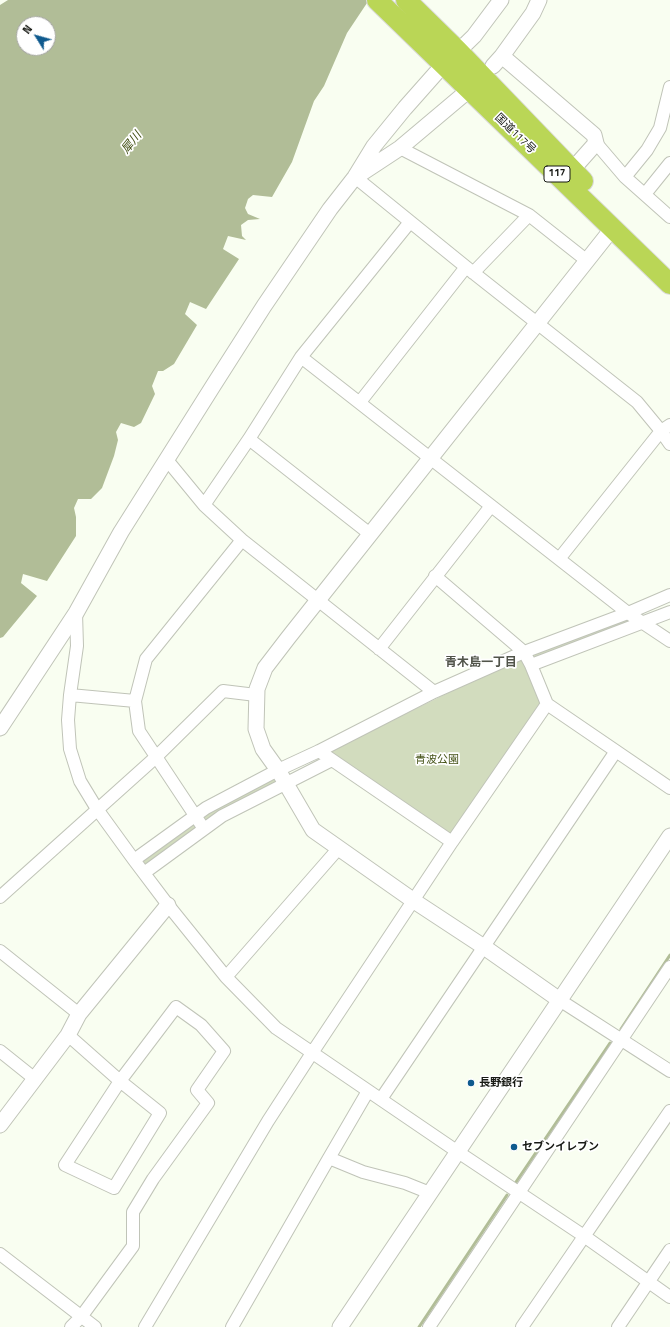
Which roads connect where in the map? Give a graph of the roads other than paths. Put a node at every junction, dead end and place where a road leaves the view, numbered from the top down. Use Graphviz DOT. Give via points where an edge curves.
graph roads {
  1 [pos="377,0"];
  2 [pos="406,0"];
  3 [pos="501,0"];
  4 [pos="539,0"];
  5 [pos="452,45"];
  6 [pos="438,59"];
  7 [pos="670,87"];
  8 [pos="463,95"];
  9 [pos="596,143"];
  10 [pos="400,148"];
  11 [pos="670,163"];
  12 [pos="572,170"];
  13 [pos="355,177"];
  14 [pos="625,177"];
  15 [pos="645,194"];
  16 [pos="529,215"];
  17 [pos="670,217"];
  18 [pos="410,222"];
  19 [pos="612,229"];
  20 [pos="586,260"];
  21 [pos="670,266"];
  22 [pos="469,270"];
  23 [pos="670,284"];
  24 [pos="537,322"];
  25 [pos="302,357"];
  26 [pos="360,402"];
  27 [pos="666,428"];
  28 [pos="249,439"];
  29 [pos="670,444"];
  30 [pos="431,458"];
  31 [pos="167,460"];
  32 [pos="204,505"];
  33 [pos="491,506"];
  34 [pos="370,534"];
  35 [pos="242,540"];
  36 [pos="559,559"];
  37 [pos="435,576"];
  38 [pos="670,595"];
  39 [pos="318,600"];
  40 [pos="670,612"];
  41 [pos="76,613"];
  42 [pos="628,613"];
  43 [pos="642,622"];
  44 [pos="670,641"];
  45 [pos="380,649"];
  46 [pos="524,652"];
  47 [pos="532,665"];
  48 [pos="434,692"];
  49 [pos="70,695"];
  50 [pos="256,695"];
  51 [pos="135,701"];
  52 [pos="547,704"];
  53 [pos="0,728"];
  54 [pos="319,751"];
  55 [pos="616,751"];
  56 [pos="156,757"];
  57 [pos="332,760"];
  58 [pos="278,770"];
  59 [pos="286,784"];
  60 [pos="670,788"];
  61 [pos="97,809"];
  62 [pos="195,816"];
  63 [pos="204,829"];
  64 [pos="670,836"];
  65 [pos="452,842"];
  66 [pos="338,849"];
  67 [pos="134,860"];
  68 [pos="144,873"];
  69 [pos="0,897"];
  70 [pos="414,901"];
  71 [pos="168,904"];
  72 [pos="484,947"];
  73 [pos="0,952"];
  74 [pos="670,967"];
  75 [pos="226,977"];
  76 [pos="560,1001"];
  77 [pos="80,1014"];
  78 [pos="68,1035"];
  79 [pos="621,1039"];
  80 [pos="0,1051"];
  81 [pos="312,1053"];
  82 [pos="670,1071"];
  83 [pos="34,1080"];
  84 [pos="120,1081"];
  85 [pos="368,1091"];
  86 [pos="380,1100"];
  87 [pos="670,1111"];
  88 [pos="1,1122"];
  89 [pos="458,1152"];
  90 [pos="329,1158"];
  91 [pos="519,1192"];
  92 [pos="430,1193"];
  93 [pos="584,1236"];
  94 [pos="670,1250"];
  95 [pos="0,1254"];
  96 [pos="648,1282"];
  97 [pos="670,1297"];
  98 [pos="81,1317"];
  99 [pos="71,1327"];
  100 [pos="95,1327"];
  101 [pos="145,1327"];
  102 [pos="232,1327"];
  103 [pos="340,1327"];
  104 [pos="429,1327"];
  105 [pos="522,1327"];
  106 [pos="618,1327"];
  1 -- 6 [label="highway, 国道117号 / 117"];
  2 -- 5 [label="highway, 国道117号 / 117"];
  3 -- 5 [label="street" via="474,36"];
  4 -- 9 [label="street" via="533,13 498,61 594,135"];
  5 -- 6 [label="street"];
  5 -- 12 [label="highway, 国道117号 / 117"];
  6 -- 13 [label="street" via="405,108 374,146"];
  6 -- 19 [label="highway, 国道117号 / 117"];
  7 -- 14 [label="street" via="660,128 647,150"];
  8 -- 10 [label="street"];
  9 -- 12 [label="street"];
  9 -- 14 [label="street"];
  10 -- 13 [label="street"];
  10 -- 16 [label="street"];
  11 -- 15 [label="street"];
  12 -- 21 [label="highway, 国道117号 / 117"];
  13 -- 18 [label="street"];
  13 -- 31 [label="street" via="264,306"];
  14 -- 15 [label="street"];
  15 -- 17 [label="street"];
  16 -- 20 [label="street"];
  16 -- 22 [label="street"];
  18 -- 22 [label="street"];
  18 -- 25 [label="street"];
  19 -- 20 [label="street"];
  19 -- 23 [label="highway, 国道117号 / 117"];
  20 -- 24 [label="street"];
  22 -- 24 [label="street"];
  22 -- 26 [label="street"];
  24 -- 27 [label="street"];
  24 -- 30 [label="street"];
  25 -- 26 [label="street"];
  25 -- 28 [label="street"];
  26 -- 30 [label="street"];
  27 -- 29 [label="street"];
  27 -- 36 [label="street"];
  28 -- 32 [label="street"];
  28 -- 34 [label="street"];
  30 -- 33 [label="street"];
  30 -- 34 [label="street"];
  31 -- 32 [label="street"];
  31 -- 41 [label="street" via="121,532"];
  32 -- 35 [label="street"];
  33 -- 36 [label="street"];
  33 -- 37 [label="street"];
  34 -- 39 [label="street"];
  35 -- 39 [label="street"];
  35 -- 51 [label="street" via="146,659"];
  36 -- 42 [label="street"];
  37 -- 45 [label="street"];
  37 -- 46 [label="street"];
  38 -- 42 [label="street"];
  39 -- 45 [label="street"];
  39 -- 50 [label="street" via="265,668"];
  40 -- 43 [label="street"];
  41 -- 49 [label="street" via="77,646"];
  41 -- 53 [label="street"];
  42 -- 43 [label="street"];
  42 -- 46 [label="street"];
  43 -- 44 [label="street"];
  43 -- 47 [label="street"];
  45 -- 48 [label="street"];
  46 -- 47 [label="street"];
  46 -- 48 [label="street"];
  47 -- 52 [label="street"];
  48 -- 54 [label="street"];
  49 -- 51 [label="street"];
  49 -- 61 [label="street" via="70,749 80,781"];
  50 -- 56 [label="street" via="223,691"];
  50 -- 58 [label="street" via="256,729 263,749"];
  51 -- 56 [label="street" via="139,732"];
  52 -- 55 [label="street"];
  52 -- 65 [label="street"];
  54 -- 57 [label="street"];
  54 -- 58 [label="street"];
  55 -- 60 [label="street"];
  55 -- 72 [label="street"];
  56 -- 61 [label="street"];
  56 -- 62 [label="street"];
  57 -- 59 [label="street"];
  57 -- 65 [label="street"];
  58 -- 59 [label="street"];
  58 -- 62 [label="street"];
  59 -- 63 [label="street" via="222,816"];
  59 -- 66 [label="street" via="313,830"];
  61 -- 67 [label="street"];
  61 -- 69 [label="street"];
  62 -- 63 [label="street"];
  62 -- 67 [label="street"];
  63 -- 68 [label="street"];
  64 -- 76 [label="street"];
  65 -- 70 [label="street"];
  66 -- 70 [label="street"];
  66 -- 75 [label="street"];
  67 -- 68 [label="street"];
  68 -- 71 [label="street"];
  70 -- 72 [label="street"];
  70 -- 81 [label="street"];
  71 -- 75 [label="street"];
  71 -- 77 [label="street"];
  72 -- 76 [label="street"];
  72 -- 86 [label="street"];
  73 -- 77 [label="street"];
  74 -- 79 [label="street"];
  75 -- 81 [label="street" via="276,1028"];
  76 -- 79 [label="street"];
  76 -- 89 [label="street"];
  77 -- 78 [label="street"];
  78 -- 83 [label="street"];
  78 -- 84 [label="street"];
  79 -- 82 [label="street"];
  79 -- 91 [label="street"];
  80 -- 83 [label="street"];
  81 -- 85 [label="street"];
  81 -- 101 [label="street" via="268,1121"];
  83 -- 88 [label="street"];
  84 -- 84 [label="street" via="160,1113 114,1188 65,1165"];
  84 -- 98 [label="street" via="176,1007 201,1025 224,1051 197,1090 208,1103 153,1179 134,1212 133,1246"];
  85 -- 86 [label="street"];
  85 -- 90 [label="street"];
  86 -- 89 [label="street"];
  87 -- 93 [label="street"];
  89 -- 91 [label="street"];
  89 -- 92 [label="street"];
  90 -- 92 [label="street" via="363,1172 405,1183"];
  90 -- 102 [label="street"];
  91 -- 93 [label="street"];
  91 -- 104 [label="street"];
  92 -- 103 [label="street"];
  93 -- 96 [label="street"];
  93 -- 105 [label="street"];
  94 -- 96 [label="street"];
  95 -- 98 [label="street"];
  96 -- 97 [label="street"];
  96 -- 106 [label="street"];
  98 -- 99 [label="street"];
  98 -- 100 [label="street"];
}
